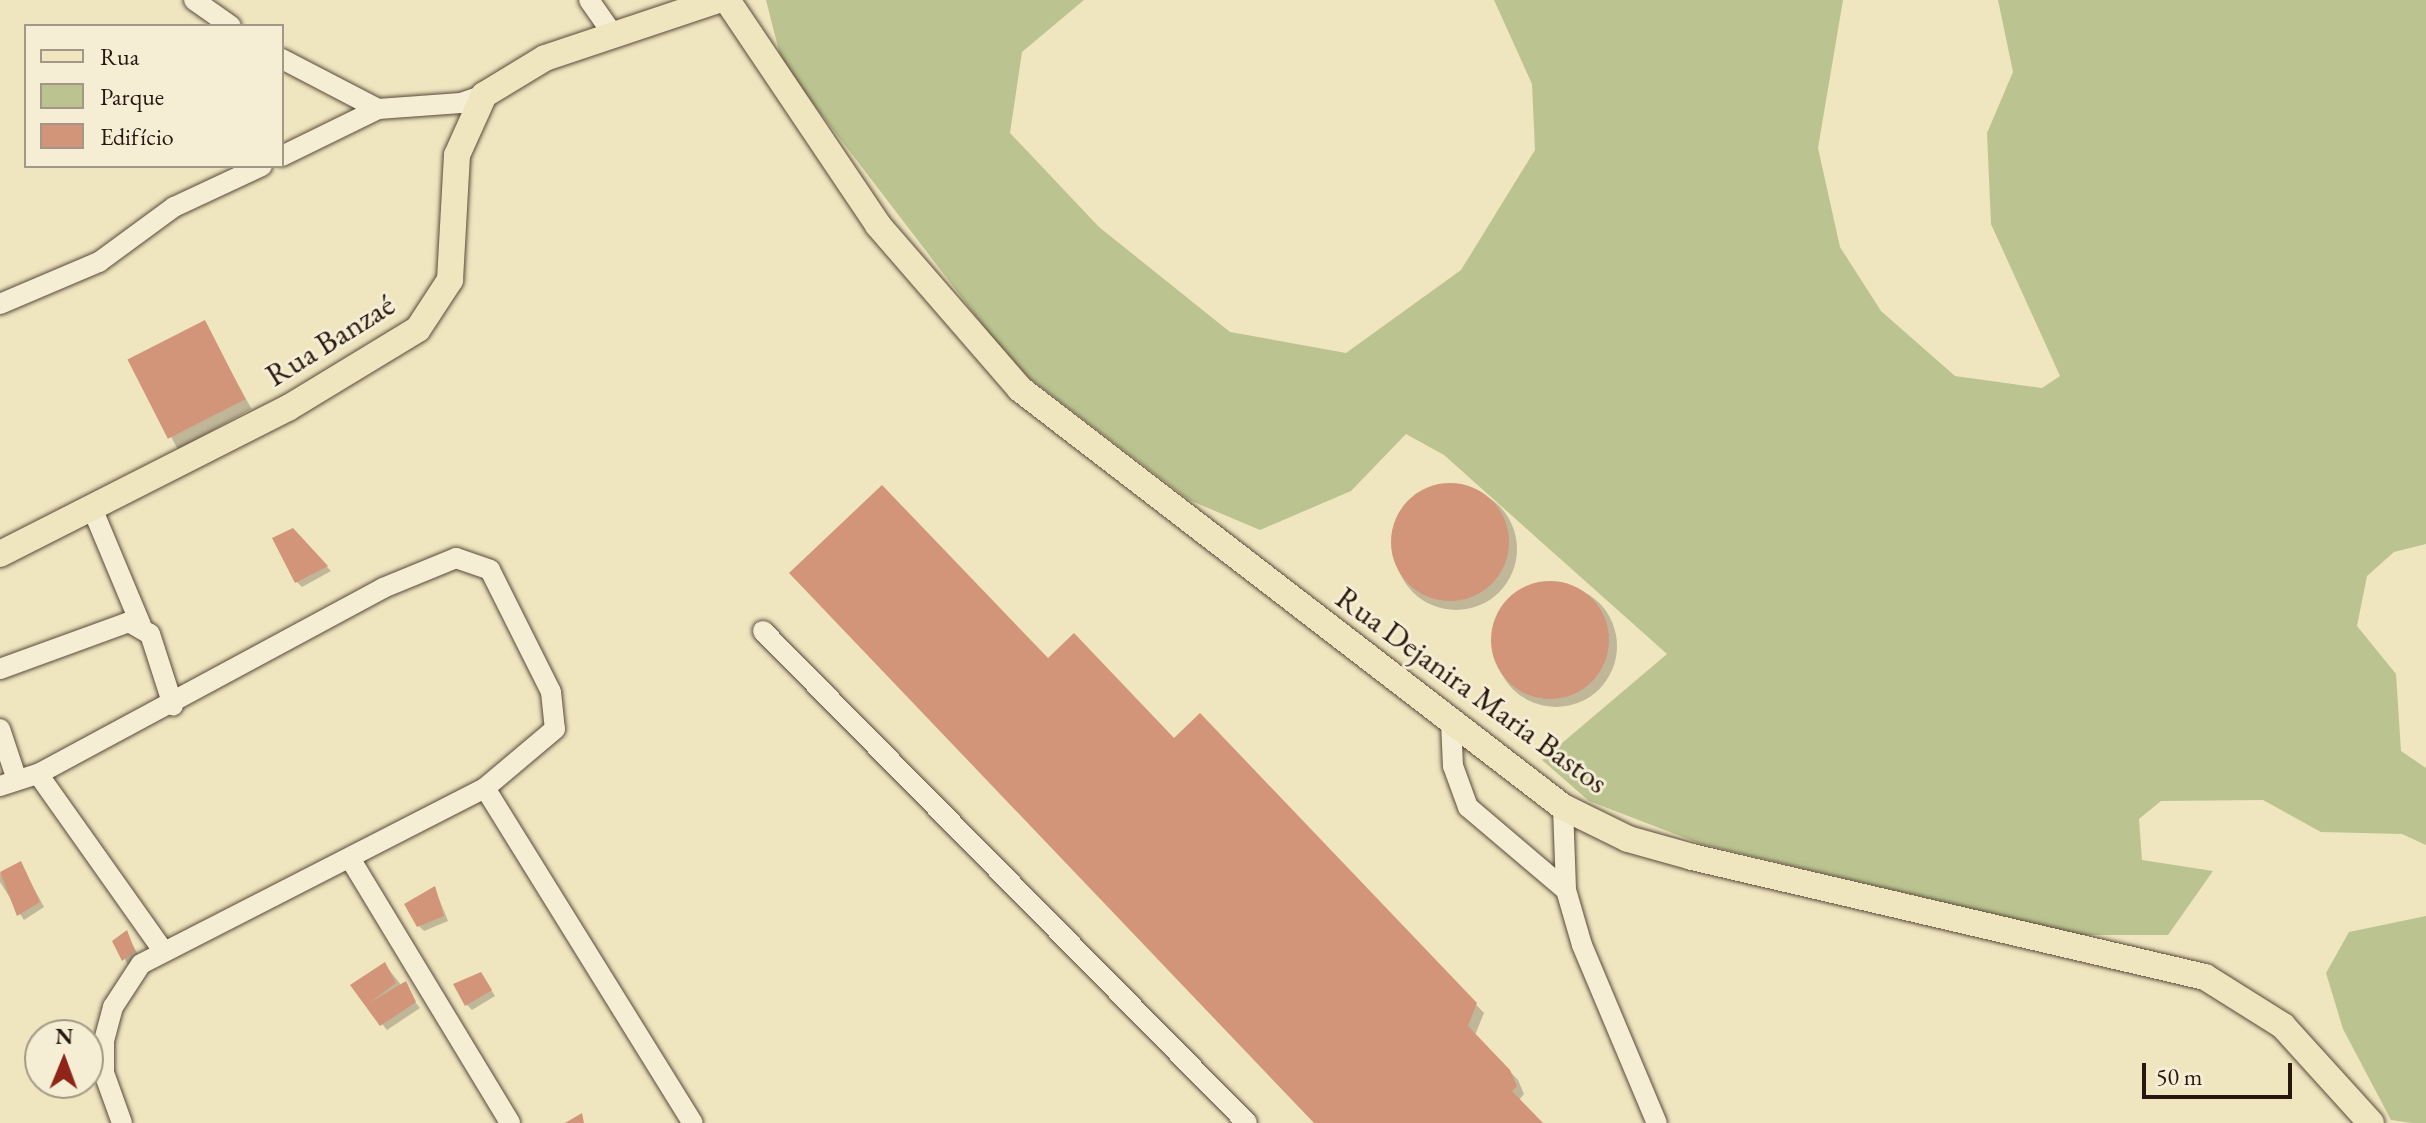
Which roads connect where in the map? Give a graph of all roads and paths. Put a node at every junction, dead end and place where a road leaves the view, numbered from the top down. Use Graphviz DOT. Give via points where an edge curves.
graph roads {
  1 [pos="194,0"];
  2 [pos="589,0"];
  3 [pos="718,0"];
  4 [pos="727,0"];
  5 [pos="228,24"];
  6 [pos="611,32"];
  7 [pos="284,60"];
  8 [pos="484,95"];
  9 [pos="378,109"];
  10 [pos="284,155"];
  11 [pos="258,168"];
  12 [pos="0,304"];
  13 [pos="92,508"];
  14 [pos="0,554"];
  15 [pos="141,625"];
  16 [pos="763,631"];
  17 [pos="0,669"];
  18 [pos="173,705"];
  19 [pos="1451,721"];
  20 [pos="0,729"];
  21 [pos="38,774"];
  22 [pos="8,781"];
  23 [pos="485,788"];
  24 [pos="1563,807"];
  25 [pos="351,860"];
  26 [pos="1566,890"];
  27 [pos="162,949"];
  28 [pos="122,1123"];
  29 [pos="510,1123"];
  30 [pos="693,1123"];
  31 [pos="1247,1123"];
  32 [pos="1657,1123"];
  33 [pos="2371,1123"];
  1 -- 5 [label="street"];
  2 -- 6 [label="street"];
  3 -- 6 [label="main road"];
  4 -- 19 [label="main road, Rua Dejanira Maria Bastos" via="878,225 1020,389"];
  6 -- 8 [label="main road" via="545,58"];
  7 -- 9 [label="street"];
  8 -- 9 [label="street" via="461,103"];
  8 -- 13 [label="main road, Rua Banzaé" via="457,155 450,280 418,329 288,408"];
  9 -- 10 [label="street"];
  11 -- 12 [label="street" via="174,207 99,262"];
  13 -- 14 [label="main road, Rua Banzaé"];
  13 -- 15 [label="street"];
  15 -- 17 [label="street" via="66,640"];
  15 -- 18 [label="street" via="159,653"];
  16 -- 31 [label="street"];
  18 -- 21 [label="street"];
  18 -- 23 [label="street" via="383,588 435,564 473,561 490,570 556,713 555,729"];
  19 -- 24 [label="main road, Rua Dejanira Maria Bastos"];
  19 -- 26 [label="street" via="1453,766 1468,807"];
  20 -- 22 [label="street"];
  21 -- 22 [label="street"];
  21 -- 27 [label="street"];
  23 -- 25 [label="street"];
  23 -- 30 [label="street"];
  24 -- 26 [label="street"];
  24 -- 33 [label="main road, Rua Dejanira Maria Bastos" via="1628,839 1692,857 2205,977 2283,1026"];
  25 -- 27 [label="street"];
  25 -- 29 [label="street"];
  26 -- 32 [label="street"];
  27 -- 28 [label="street" via="126,980 104,1040 104,1073"];
}
